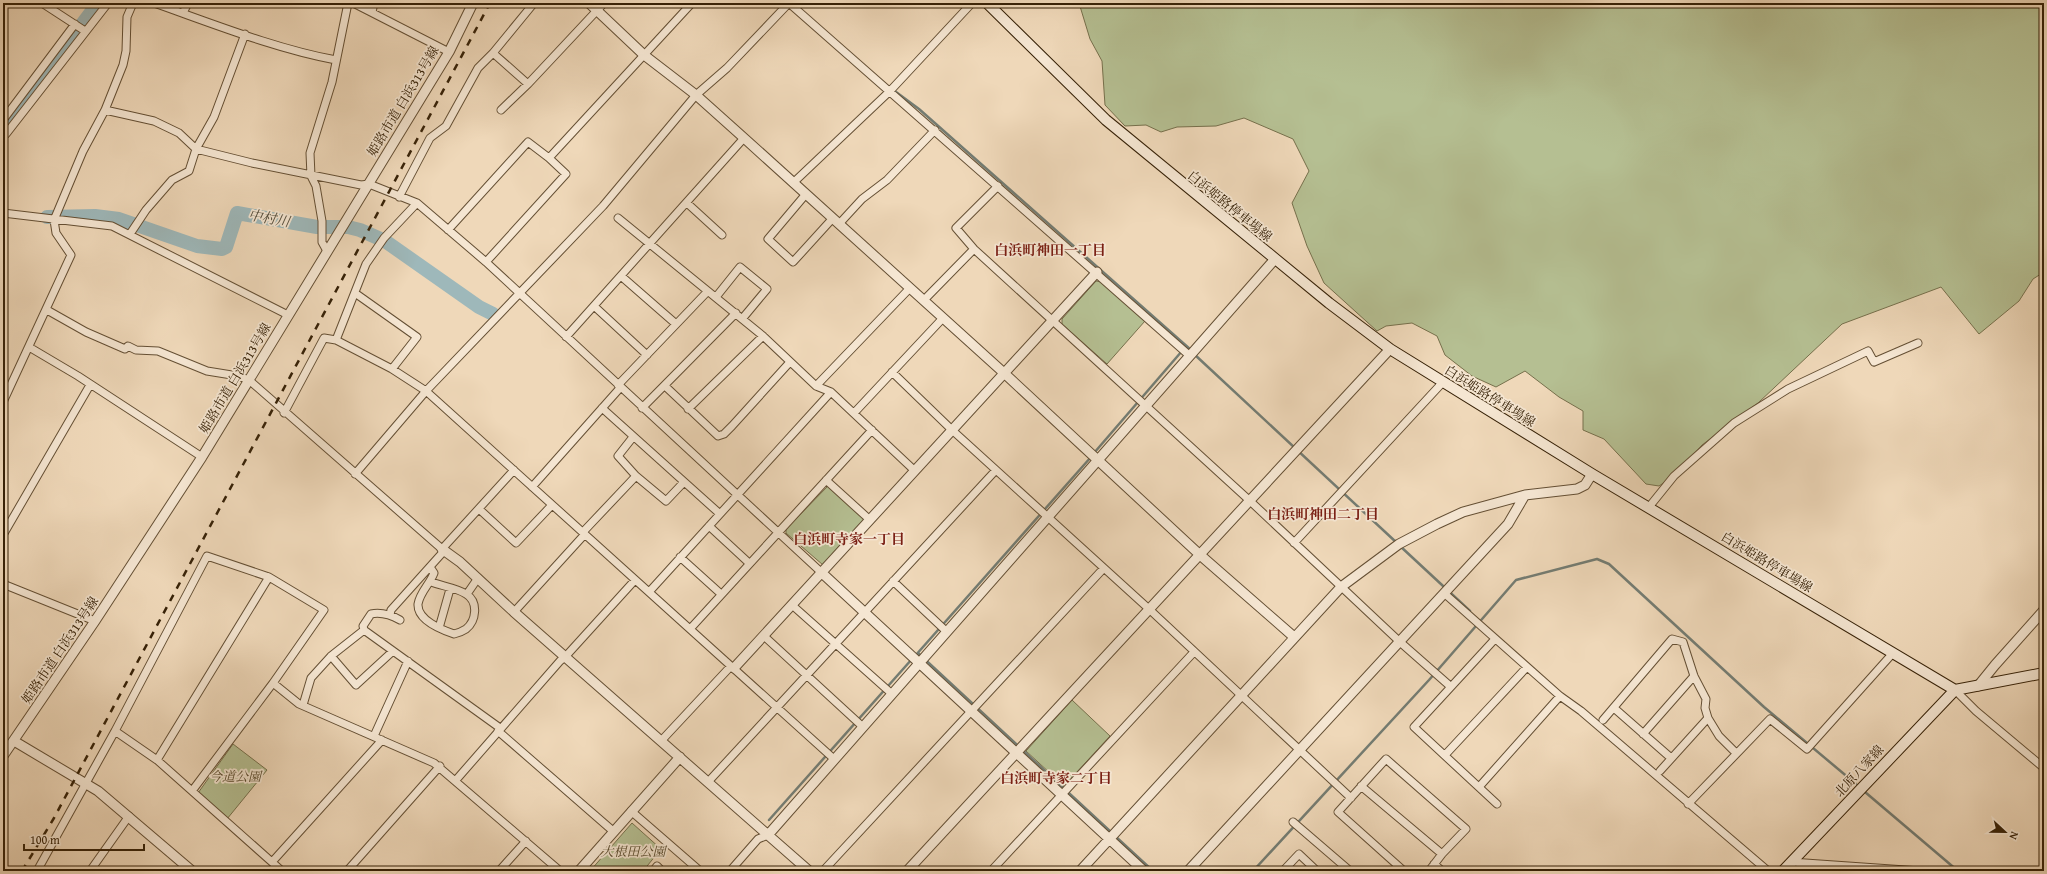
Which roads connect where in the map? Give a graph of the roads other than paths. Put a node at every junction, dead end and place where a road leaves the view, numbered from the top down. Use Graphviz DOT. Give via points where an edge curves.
graph roads {
  1 [pos="42,3"];
  2 [pos="108,3"];
  3 [pos="133,3"];
  4 [pos="154,3"];
  5 [pos="188,3"];
  6 [pos="348,3"];
  7 [pos="353,3"];
  8 [pos="374,3"];
  9 [pos="473,3"];
  10 [pos="534,3"];
  11 [pos="589,3"];
  12 [pos="604,3"];
  13 [pos="692,3"];
  14 [pos="789,3"];
  15 [pos="972,3"];
  16 [pos="987,3"];
  17 [pos="597,10"];
  18 [pos="372,12"];
  19 [pos="183,13"];
  20 [pos="75,24"];
  21 [pos="85,31"];
  22 [pos="245,34"];
  23 [pos="449,52"];
  24 [pos="493,53"];
  25 [pos="644,55"];
  26 [pos="336,60"];
  27 [pos="528,84"];
  28 [pos="892,89"];
  29 [pos="696,95"];
  30 [pos="105,110"];
  31 [pos="501,110"];
  32 [pos="3,120"];
  33 [pos="935,130"];
  34 [pos="5,133"];
  35 [pos="744,138"];
  36 [pos="196,149"];
  37 [pos="549,158"];
  38 [pos="311,176"];
  39 [pos="793,183"];
  40 [pos="368,184"];
  41 [pos="998,186"];
  42 [pos="806,194"];
  43 [pos="399,197"];
  44 [pos="417,203"];
  45 [pos="687,203"];
  46 [pos="3,213"];
  47 [pos="55,217"];
  48 [pos="618,218"];
  49 [pos="836,221"];
  50 [pos="448,230"];
  51 [pos="130,234"];
  52 [pos="722,235"];
  53 [pos="649,244"];
  54 [pos="974,249"];
  55 [pos="327,251"];
  56 [pos="1275,259"];
  57 [pos="486,262"];
  58 [pos="1097,272"];
  59 [pos="621,276"];
  60 [pos="910,288"];
  61 [pos="707,292"];
  62 [pos="355,293"];
  63 [pos="520,294"];
  64 [pos="716,297"];
  65 [pos="924,300"];
  66 [pos="594,306"];
  67 [pos="47,310"];
  68 [pos="736,313"];
  69 [pos="288,315"];
  70 [pos="943,318"];
  71 [pos="742,319"];
  72 [pos="1053,321"];
  73 [pos="676,324"];
  74 [pos="763,336"];
  75 [pos="566,337"];
  76 [pos="336,340"];
  77 [pos="1918,343"];
  78 [pos="29,347"];
  79 [pos="1390,350"];
  80 [pos="1193,353"];
  81 [pos="646,355"];
  82 [pos="790,362"];
  83 [pos="392,369"];
  84 [pos="892,372"];
  85 [pos="1004,373"];
  86 [pos="249,380"];
  87 [pos="3,382"];
  88 [pos="1443,382"];
  89 [pos="90,384"];
  90 [pos="10,386"];
  91 [pos="665,386"];
  92 [pos="816,386"];
  93 [pos="619,387"];
  94 [pos="426,391"];
  95 [pos="831,392"];
  96 [pos="3,402"];
  97 [pos="1146,406"];
  98 [pos="602,408"];
  99 [pos="642,408"];
  100 [pos="688,409"];
  101 [pos="284,413"];
  102 [pos="854,413"];
  103 [pos="872,430"];
  104 [pos="952,430"];
  105 [pos="633,437"];
  106 [pos="202,457"];
  107 [pos="1098,460"];
  108 [pos="514,470"];
  109 [pos="996,470"];
  110 [pos="915,471"];
  111 [pos="354,474"];
  112 [pos="1592,474"];
  113 [pos="636,476"];
  114 [pos="826,480"];
  115 [pos="684,482"];
  116 [pos="532,486"];
  117 [pos="738,495"];
  118 [pos="1525,495"];
  119 [pos="1249,500"];
  120 [pos="552,504"];
  121 [pos="1649,507"];
  122 [pos="479,508"];
  123 [pos="720,514"];
  124 [pos="1048,518"];
  125 [pos="870,520"];
  126 [pos="709,526"];
  127 [pos="778,532"];
  128 [pos="584,533"];
  129 [pos="3,535"];
  130 [pos="1294,543"];
  131 [pos="443,550"];
  132 [pos="1200,554"];
  133 [pos="680,557"];
  134 [pos="749,563"];
  135 [pos="430,567"];
  136 [pos="1103,569"];
  137 [pos="822,573"];
  138 [pos="269,577"];
  139 [pos="478,578"];
  140 [pos="635,580"];
  141 [pos="893,581"];
  142 [pos="431,582"];
  143 [pos="3,584"];
  144 [pos="1341,587"];
  145 [pos="450,589"];
  146 [pos="649,592"];
  147 [pos="467,594"];
  148 [pos="721,594"];
  149 [pos="1444,594"];
  150 [pos="792,605"];
  151 [pos="1149,609"];
  152 [pos="2044,610"];
  153 [pos="514,612"];
  154 [pos="866,613"];
  155 [pos="390,615"];
  156 [pos="400,620"];
  157 [pos="95,621"];
  158 [pos="439,628"];
  159 [pos="690,629"];
  160 [pos="364,630"];
  161 [pos="947,632"];
  162 [pos="764,636"];
  163 [pos="1294,638"];
  164 [pos="1495,639"];
  165 [pos="1400,642"];
  166 [pos="835,644"];
  167 [pos="393,651"];
  168 [pos="1194,652"];
  169 [pos="1893,653"];
  170 [pos="331,656"];
  171 [pos="566,656"];
  172 [pos="408,661"];
  173 [pos="919,663"];
  174 [pos="733,667"];
  175 [pos="1528,667"];
  176 [pos="2044,673"];
  177 [pos="806,675"];
  178 [pos="1694,676"];
  179 [pos="273,683"];
  180 [pos="1450,686"];
  181 [pos="1978,686"];
  182 [pos="1956,690"];
  183 [pos="892,694"];
  184 [pos="1242,696"];
  185 [pos="1560,696"];
  186 [pos="303,705"];
  187 [pos="777,707"];
  188 [pos="1614,708"];
  189 [pos="971,711"];
  190 [pos="1708,718"];
  191 [pos="1603,720"];
  192 [pos="863,726"];
  193 [pos="499,730"];
  194 [pos="115,731"];
  195 [pos="1643,734"];
  196 [pos="374,736"];
  197 [pos="382,740"];
  198 [pos="14,741"];
  199 [pos="661,741"];
  200 [pos="1300,750"];
  201 [pos="1017,752"];
  202 [pos="1736,753"];
  203 [pos="1445,755"];
  204 [pos="3,756"];
  205 [pos="680,757"];
  206 [pos="1671,758"];
  207 [pos="834,759"];
  208 [pos="157,760"];
  209 [pos="440,766"];
  210 [pos="2044,768"];
  211 [pos="1660,771"];
  212 [pos="456,780"];
  213 [pos="708,782"];
  214 [pos="87,783"];
  215 [pos="1362,786"];
  216 [pos="1479,787"];
  217 [pos="192,791"];
  218 [pos="1062,794"];
  219 [pos="1351,798"];
  220 [pos="1498,804"];
  221 [pos="1688,804"];
  222 [pos="631,811"];
  223 [pos="129,816"];
  224 [pos="1293,822"];
  225 [pos="613,831"];
  226 [pos="768,834"];
  227 [pos="1110,839"];
  228 [pos="526,841"];
  229 [pos="1442,854"];
  230 [pos="272,862"];
  231 [pos="1791,862"];
  232 [pos="1434,864"];
  233 [pos="94,869"];
  234 [pos="37,871"];
  235 [pos="192,871"];
  236 [pos="282,871"];
  237 [pos="347,871"];
  238 [pos="499,871"];
  239 [pos="560,871"];
  240 [pos="579,871"];
  241 [pos="653,871"];
  242 [pos="662,871"];
  243 [pos="700,871"];
  244 [pos="730,871"];
  245 [pos="809,871"];
  246 [pos="823,871"];
  247 [pos="907,871"];
  248 [pos="991,871"];
  249 [pos="1080,871"];
  250 [pos="1144,871"];
  251 [pos="1188,871"];
  252 [pos="1283,871"];
  253 [pos="1317,871"];
  254 [pos="1350,871"];
  255 [pos="1404,871"];
  256 [pos="1429,871"];
  257 [pos="1442,871"];
  258 [pos="1768,871"];
  259 [pos="1783,871"];
  260 [pos="1920,871"];
  1 -- 20 [label="street"];
  2 -- 21 [label="street"];
  3 -- 30 [label="street" via="127,17 123,65"];
  4 -- 19 [label="street"];
  5 -- 19 [label="street"];
  6 -- 26 [label="street"];
  7 -- 18 [label="street"];
  8 -- 18 [label="street"];
  9 -- 23 [label="street, 姫路市道 白浜313号線"];
  10 -- 24 [label="street"];
  11 -- 17 [label="street"];
  12 -- 17 [label="street"];
  13 -- 25 [label="street"];
  14 -- 28 [label="street"];
  14 -- 29 [label="street" via="727,68"];
  15 -- 28 [label="street"];
  16 -- 56 [label="main road, 白浜姫路停車場線" via="1106,120"];
  17 -- 25 [label="street"];
  17 -- 27 [label="street"];
  18 -- 23 [label="street"];
  19 -- 22 [label="street"];
  20 -- 21 [label="street"];
  20 -- 32 [label="street"];
  21 -- 34 [label="street"];
  22 -- 26 [label="street"];
  22 -- 36 [label="street" via="214,117"];
  23 -- 40 [label="street, 姫路市道 白浜313号線"];
  24 -- 27 [label="street"];
  24 -- 43 [label="street" via="478,68 446,126 430,138"];
  25 -- 29 [label="street"];
  25 -- 37 [label="street"];
  26 -- 38 [label="street" via="332,82 310,153"];
  27 -- 31 [label="street"];
  28 -- 33 [label="street"];
  28 -- 39 [label="street"];
  29 -- 35 [label="street"];
  29 -- 63 [label="street" via="603,206"];
  30 -- 36 [label="street" via="154,121 179,134"];
  30 -- 47 [label="street" via="83,151"];
  33 -- 41 [label="street"];
  33 -- 49 [label="street" via="887,180"];
  35 -- 39 [label="street"];
  35 -- 45 [label="street"];
  36 -- 38 [label="street"];
  36 -- 51 [label="street" via="189,171 172,180 146,210"];
  37 -- 50 [label="street" via="528,142"];
  37 -- 57 [label="street" via="566,174"];
  38 -- 40 [label="street"];
  38 -- 55 [label="street" via="316,186 322,221 322,242"];
  39 -- 42 [label="street"];
  40 -- 43 [label="street"];
  40 -- 55 [label="street, 姫路市道 白浜313号線"];
  41 -- 54 [label="street" via="956,228"];
  41 -- 58 [label="street"];
  42 -- 49 [label="street"];
  42 -- 49 [label="street" via="768,239 773,244 793,262"];
  43 -- 44 [label="street"];
  44 -- 50 [label="street"];
  44 -- 62 [label="street" via="384,238 366,264"];
  45 -- 52 [label="street"];
  45 -- 53 [label="street"];
  46 -- 47 [label="street"];
  47 -- 51 [label="street" via="112,226"];
  47 -- 67 [label="street" via="56,233 71,255"];
  48 -- 53 [label="street"];
  49 -- 60 [label="street"];
  50 -- 57 [label="street"];
  51 -- 69 [label="street"];
  53 -- 59 [label="street"];
  53 -- 61 [label="street"];
  54 -- 65 [label="street"];
  54 -- 72 [label="street"];
  55 -- 69 [label="street, 姫路市道 白浜313号線"];
  56 -- 79 [label="main road, 白浜姫路停車場線"];
  56 -- 80 [label="street"];
  57 -- 63 [label="street"];
  58 -- 72 [label="street"];
  58 -- 80 [label="street" via="1181,348"];
  59 -- 66 [label="street"];
  59 -- 73 [label="street"];
  60 -- 65 [label="street"];
  60 -- 92 [label="street"];
  61 -- 64 [label="street"];
  61 -- 73 [label="street"];
  62 -- 76 [label="street"];
  62 -- 83 [label="street" via="417,337"];
  63 -- 75 [label="street"];
  63 -- 94 [label="street"];
  64 -- 68 [label="street"];
  64 -- 71 [label="street" via="740,267 767,289"];
  65 -- 70 [label="street"];
  66 -- 75 [label="street"];
  66 -- 81 [label="street"];
  67 -- 78 [label="street"];
  67 -- 86 [label="street" via="86,332 125,349 128,346 136,350 158,351 207,371"];
  68 -- 71 [label="street"];
  68 -- 91 [label="street"];
  69 -- 86 [label="street, 姫路市道 白浜313号線"];
  70 -- 84 [label="street"];
  70 -- 85 [label="street"];
  71 -- 74 [label="street"];
  72 -- 85 [label="street"];
  72 -- 97 [label="street"];
  73 -- 81 [label="street"];
  74 -- 82 [label="street"];
  74 -- 100 [label="street"];
  75 -- 93 [label="street"];
  76 -- 83 [label="street"];
  76 -- 101 [label="street" via="324,338"];
  77 -- 121 [label="street" via="1874,362 1868,351 1788,389 1734,423 1674,476"];
  78 -- 89 [label="street"];
  78 -- 90 [label="street"];
  79 -- 88 [label="main road, 白浜姫路停車場線"];
  79 -- 119 [label="street"];
  80 -- 97 [label="street"];
  81 -- 93 [label="street"];
  82 -- 92 [label="street"];
  82 -- 100 [label="street" via="724,434 718,436"];
  83 -- 94 [label="street"];
  84 -- 102 [label="street"];
  84 -- 104 [label="street"];
  85 -- 104 [label="street"];
  85 -- 107 [label="street"];
  86 -- 101 [label="street"];
  86 -- 106 [label="street, 姫路市道 白浜313号線"];
  87 -- 90 [label="street"];
  88 -- 112 [label="main road, 白浜姫路停車場線"];
  88 -- 130 [label="street"];
  89 -- 106 [label="street"];
  89 -- 129 [label="street"];
  90 -- 96 [label="street"];
  91 -- 99 [label="street"];
  91 -- 100 [label="street"];
  92 -- 95 [label="street"];
  93 -- 98 [label="street"];
  93 -- 99 [label="street"];
  94 -- 108 [label="street"];
  94 -- 111 [label="street"];
  95 -- 102 [label="street"];
  95 -- 117 [label="street"];
  97 -- 107 [label="street"];
  97 -- 119 [label="street"];
  98 -- 105 [label="street"];
  98 -- 116 [label="street"];
  99 -- 117 [label="street"];
  101 -- 111 [label="street"];
  102 -- 103 [label="street"];
  103 -- 110 [label="street"];
  103 -- 114 [label="street"];
  104 -- 109 [label="street"];
  104 -- 110 [label="street"];
  105 -- 113 [label="street" via="618,456"];
  105 -- 115 [label="street"];
  106 -- 157 [label="street, 姫路市道 白浜313号線"];
  107 -- 124 [label="street"];
  107 -- 132 [label="street"];
  108 -- 116 [label="street"];
  108 -- 122 [label="street"];
  109 -- 124 [label="street"];
  109 -- 141 [label="street"];
  110 -- 125 [label="street"];
  111 -- 131 [label="street"];
  112 -- 118 [label="street" via="1585,484 1577,489"];
  112 -- 121 [label="main road, 白浜姫路停車場線"];
  113 -- 115 [label="street" via="666,501"];
  113 -- 128 [label="street"];
  114 -- 125 [label="street"];
  114 -- 127 [label="street"];
  115 -- 123 [label="street"];
  116 -- 120 [label="street"];
  117 -- 123 [label="street"];
  117 -- 127 [label="street"];
  118 -- 144 [label="street" via="1463,512 1437,524 1399,544"];
  118 -- 149 [label="street" via="1508,524"];
  119 -- 130 [label="street"];
  119 -- 132 [label="street"];
  120 -- 122 [label="street" via="516,543"];
  120 -- 128 [label="street"];
  121 -- 169 [label="main road, 白浜姫路停車場線"];
  122 -- 131 [label="street"];
  123 -- 126 [label="street"];
  124 -- 136 [label="street"];
  124 -- 161 [label="street"];
  125 -- 137 [label="street"];
  126 -- 133 [label="street"];
  126 -- 134 [label="street"];
  127 -- 134 [label="street"];
  127 -- 137 [label="street"];
  128 -- 140 [label="street"];
  128 -- 153 [label="street"];
  130 -- 144 [label="street"];
  131 -- 135 [label="street"];
  131 -- 139 [label="street"];
  132 -- 151 [label="street"];
  132 -- 163 [label="street"];
  133 -- 146 [label="street"];
  133 -- 148 [label="street"];
  134 -- 148 [label="street"];
  135 -- 142 [label="street" via="434,573"];
  135 -- 155 [label="street" via="391,610"];
  136 -- 151 [label="street"];
  136 -- 189 [label="street"];
  137 -- 150 [label="street"];
  137 -- 154 [label="street"];
  138 -- 179 [label="street" via="324,610"];
  138 -- 194 [label="street" via="207,556"];
  138 -- 208 [label="street"];
  139 -- 147 [label="street"];
  139 -- 153 [label="street"];
  140 -- 146 [label="street"];
  140 -- 171 [label="street"];
  141 -- 154 [label="street"];
  141 -- 161 [label="street"];
  142 -- 145 [label="street"];
  142 -- 158 [label="street" via="426,586 418,603 419,612"];
  143 -- 157 [label="street"];
  144 -- 163 [label="street"];
  144 -- 165 [label="street"];
  145 -- 147 [label="street"];
  145 -- 158 [label="street"];
  146 -- 159 [label="street"];
  147 -- 158 [label="street" via="474,603 473,622 465,630 454,634"];
  148 -- 159 [label="street"];
  149 -- 164 [label="street"];
  149 -- 165 [label="street"];
  150 -- 162 [label="street"];
  150 -- 166 [label="street"];
  151 -- 168 [label="street"];
  151 -- 201 [label="street"];
  152 -- 181 [label="street"];
  153 -- 171 [label="street"];
  154 -- 166 [label="street"];
  154 -- 173 [label="street"];
  155 -- 156 [label="street"];
  155 -- 160 [label="street" via="371,614 363,626"];
  157 -- 198 [label="street, 姫路市道 白浜313号線"];
  159 -- 174 [label="street"];
  160 -- 167 [label="street"];
  160 -- 170 [label="street"];
  161 -- 173 [label="street"];
  162 -- 174 [label="street"];
  162 -- 177 [label="street"];
  163 -- 184 [label="street"];
  164 -- 175 [label="street"];
  164 -- 180 [label="street"];
  165 -- 180 [label="street"];
  165 -- 200 [label="street"];
  166 -- 177 [label="street"];
  166 -- 183 [label="street"];
  167 -- 170 [label="street" via="356,685"];
  167 -- 172 [label="street"];
  168 -- 184 [label="street"];
  168 -- 218 [label="street"];
  169 -- 182 [label="main road, 白浜姫路停車場線"];
  169 -- 202 [label="street" via="1807,749 1770,719"];
  170 -- 186 [label="street" via="311,678"];
  171 -- 193 [label="street"];
  171 -- 199 [label="street"];
  172 -- 193 [label="street"];
  172 -- 196 [label="street"];
  173 -- 183 [label="street"];
  173 -- 189 [label="street"];
  174 -- 187 [label="street"];
  174 -- 199 [label="street"];
  175 -- 185 [label="street"];
  175 -- 203 [label="street"];
  176 -- 181 [label="main road"];
  177 -- 187 [label="street"];
  177 -- 192 [label="street"];
  178 -- 188 [label="street" via="1683,642 1672,639"];
  178 -- 190 [label="street" via="1706,699"];
  178 -- 195 [label="street"];
  179 -- 186 [label="street"];
  179 -- 217 [label="street"];
  180 -- 203 [label="street" via="1414,727"];
  181 -- 182 [label="main road"];
  182 -- 210 [label="street" via="1976,711"];
  182 -- 231 [label="main road, 北原八家線"];
  183 -- 192 [label="street"];
  184 -- 200 [label="street"];
  184 -- 227 [label="street"];
  185 -- 216 [label="street"];
  185 -- 221 [label="street" via="1581,711"];
  186 -- 196 [label="street"];
  187 -- 207 [label="street"];
  187 -- 213 [label="street"];
  188 -- 191 [label="street"];
  188 -- 195 [label="street"];
  189 -- 201 [label="street"];
  189 -- 246 [label="street"];
  190 -- 202 [label="street" via="1719,736"];
  190 -- 206 [label="street"];
  192 -- 207 [label="street"];
  193 -- 212 [label="street"];
  193 -- 225 [label="street"];
  194 -- 208 [label="street"];
  194 -- 214 [label="street"];
  195 -- 206 [label="street"];
  196 -- 197 [label="street"];
  197 -- 209 [label="street"];
  197 -- 230 [label="street"];
  198 -- 204 [label="street, 姫路市道 白浜313号線"];
  198 -- 214 [label="street"];
  199 -- 205 [label="street"];
  200 -- 219 [label="street"];
  200 -- 251 [label="street"];
  201 -- 218 [label="street"];
  201 -- 247 [label="street"];
  202 -- 221 [label="street"];
  203 -- 216 [label="street"];
  205 -- 213 [label="street"];
  205 -- 222 [label="street"];
  206 -- 211 [label="street"];
  207 -- 226 [label="street"];
  208 -- 217 [label="street"];
  209 -- 212 [label="street"];
  209 -- 237 [label="street"];
  212 -- 228 [label="street"];
  213 -- 226 [label="street"];
  214 -- 223 [label="street"];
  214 -- 234 [label="street"];
  215 -- 219 [label="street"];
  215 -- 229 [label="street"];
  215 -- 229 [label="street" via="1386,759 1466,829"];
  216 -- 220 [label="street"];
  217 -- 230 [label="street"];
  218 -- 227 [label="street"];
  218 -- 248 [label="street"];
  219 -- 255 [label="street" via="1338,812"];
  221 -- 258 [label="street"];
  222 -- 225 [label="street"];
  222 -- 243 [label="street"];
  223 -- 233 [label="street"];
  223 -- 235 [label="street"];
  224 -- 254 [label="street"];
  225 -- 240 [label="street"];
  226 -- 244 [label="street" via="758,839"];
  226 -- 245 [label="street"];
  227 -- 249 [label="street"];
  227 -- 250 [label="street"];
  228 -- 238 [label="street"];
  228 -- 239 [label="street"];
  229 -- 232 [label="street"];
  230 -- 236 [label="street"];
  231 -- 259 [label="main road, 北原八家線"];
  231 -- 260 [label="street"];
  232 -- 256 [label="street"];
  232 -- 257 [label="street"];
  241 -- 242 [label="street" via="657,866"];
  252 -- 253 [label="street" via="1299,854"];
}
